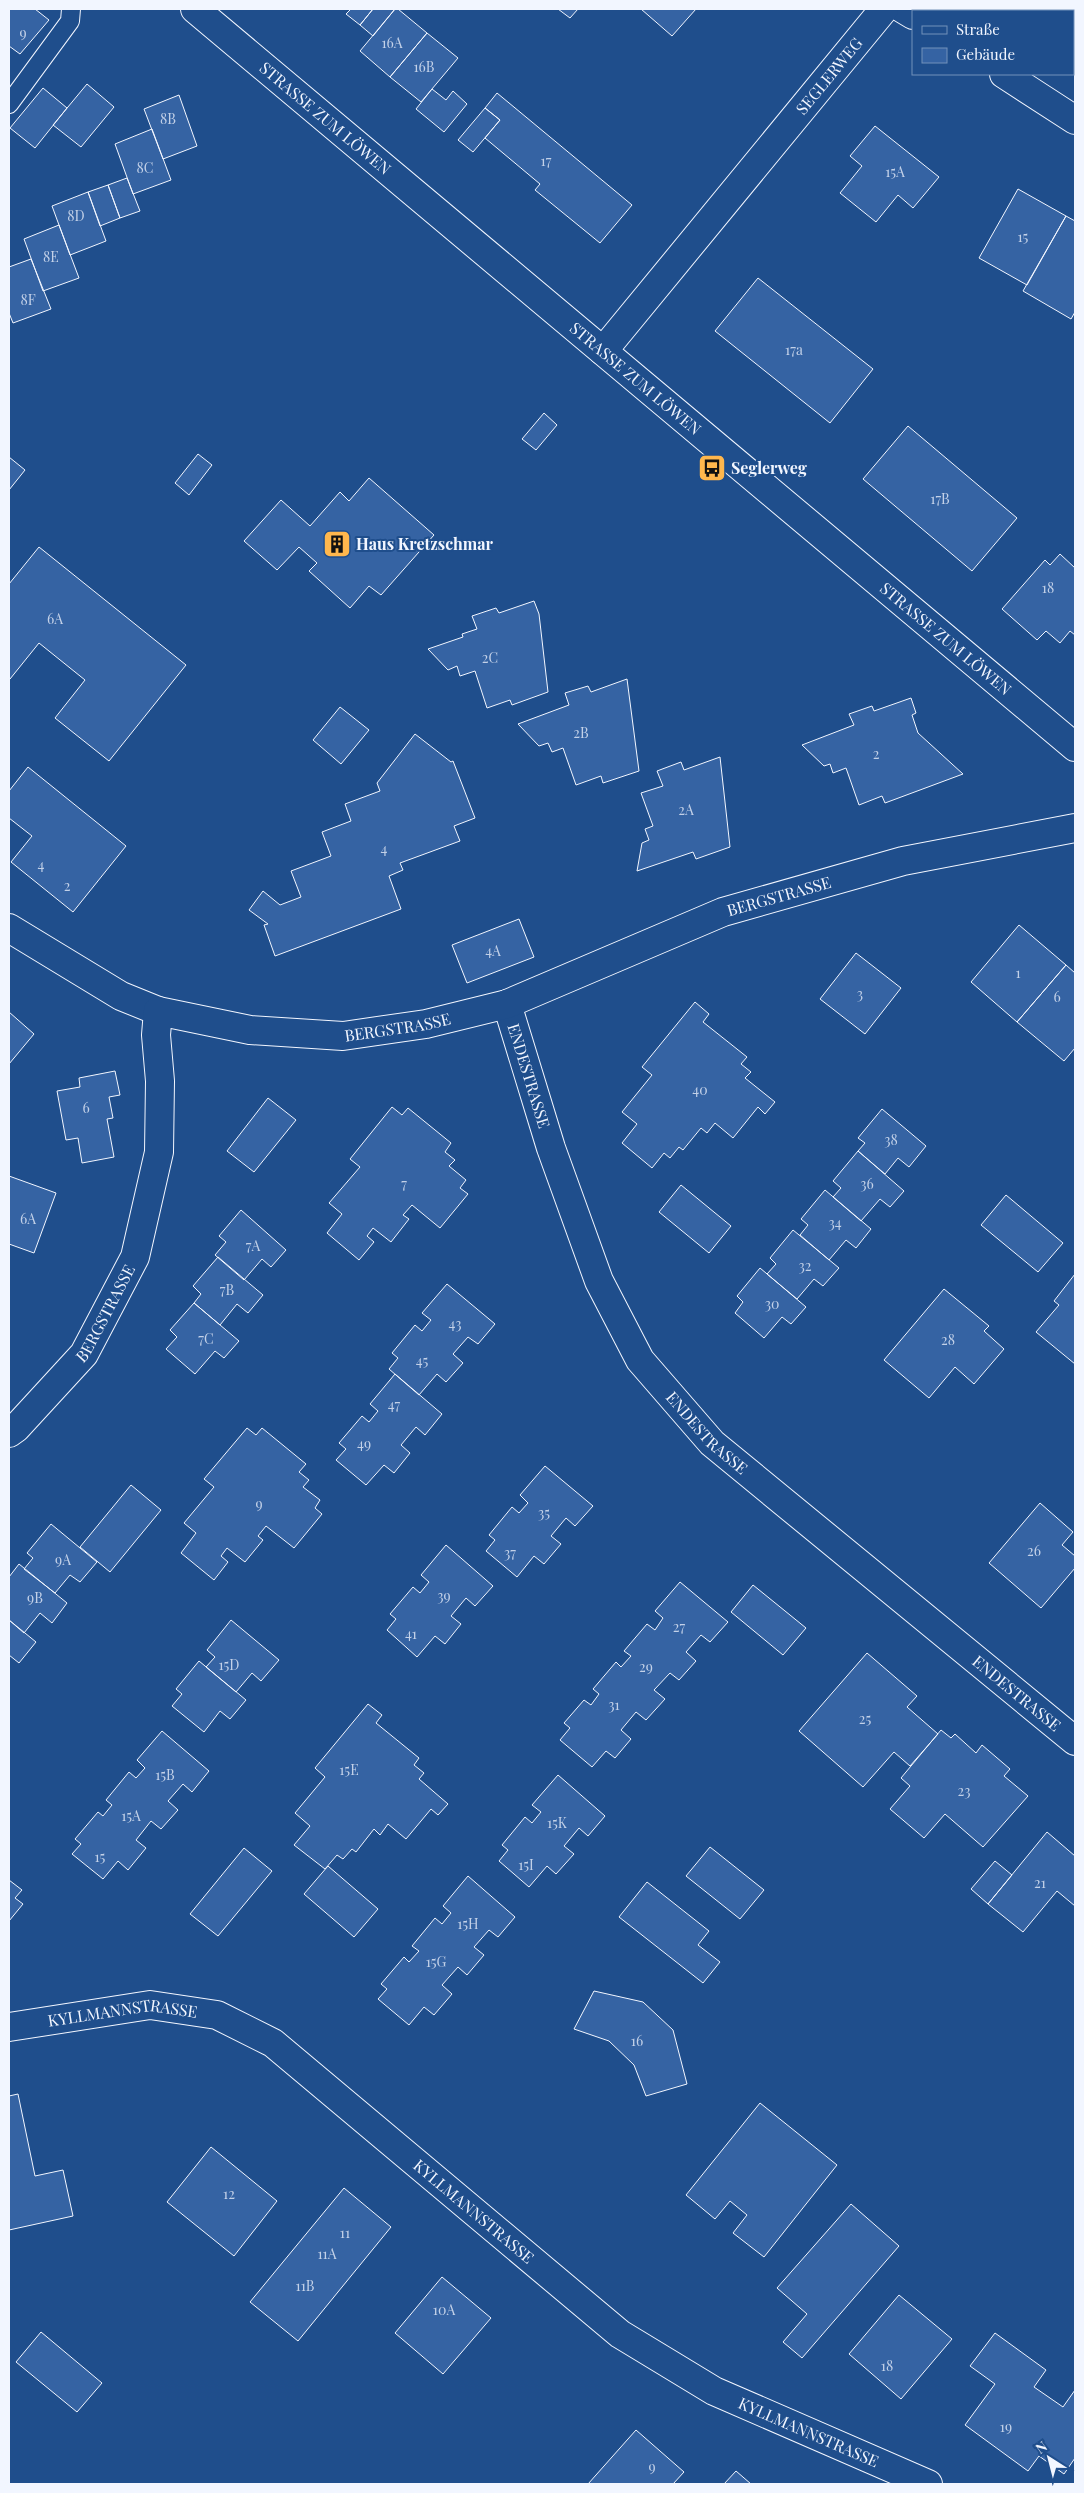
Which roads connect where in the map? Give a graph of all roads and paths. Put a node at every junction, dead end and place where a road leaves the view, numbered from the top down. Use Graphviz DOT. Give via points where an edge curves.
graph roads {
  1 [pos="71,9"];
  2 [pos="195,9"];
  3 [pos="884,9"];
  4 [pos="1006,75"];
  5 [pos="9,104"];
  6 [pos="1075,120"];
  7 [pos="603,351"];
  8 [pos="1075,747"];
  9 [pos="1075,828"];
  10 [pos="9,928"];
  11 [pos="507,1004"];
  12 [pos="158,1010"];
  13 [pos="9,1433"];
  14 [pos="1075,1741"];
  15 [pos="9,2027"];
  16 [pos="928,2484"];
  1 -- 5 [label="lane" via="70,21"];
  2 -- 7 [label="street, STRASSE ZUM LÖWEN"];
  3 -- 7 [label="street, SEGLERWEG"];
  4 -- 6 [label="street"];
  7 -- 8 [label="street, STRASSE ZUM LÖWEN"];
  9 -- 11 [label="street, BERGSTRASSE" via="903,861 723,912"];
  10 -- 12 [label="street" via="121,996"];
  11 -- 12 [label="street, BERGSTRASSE" via="426,1024 343,1036 250,1030"];
  11 -- 14 [label="street, ENDESTRASSE" via="551,1148 599,1282 640,1360 712,1443"];
  12 -- 13 [label="street, BERGSTRASSE" via="159,1152 135,1257 84,1354"];
  15 -- 16 [label="street, KYLLMANNSTRASSE" via="150,2005 217,2015 273,2044 620,2334 714,2391"];
}
